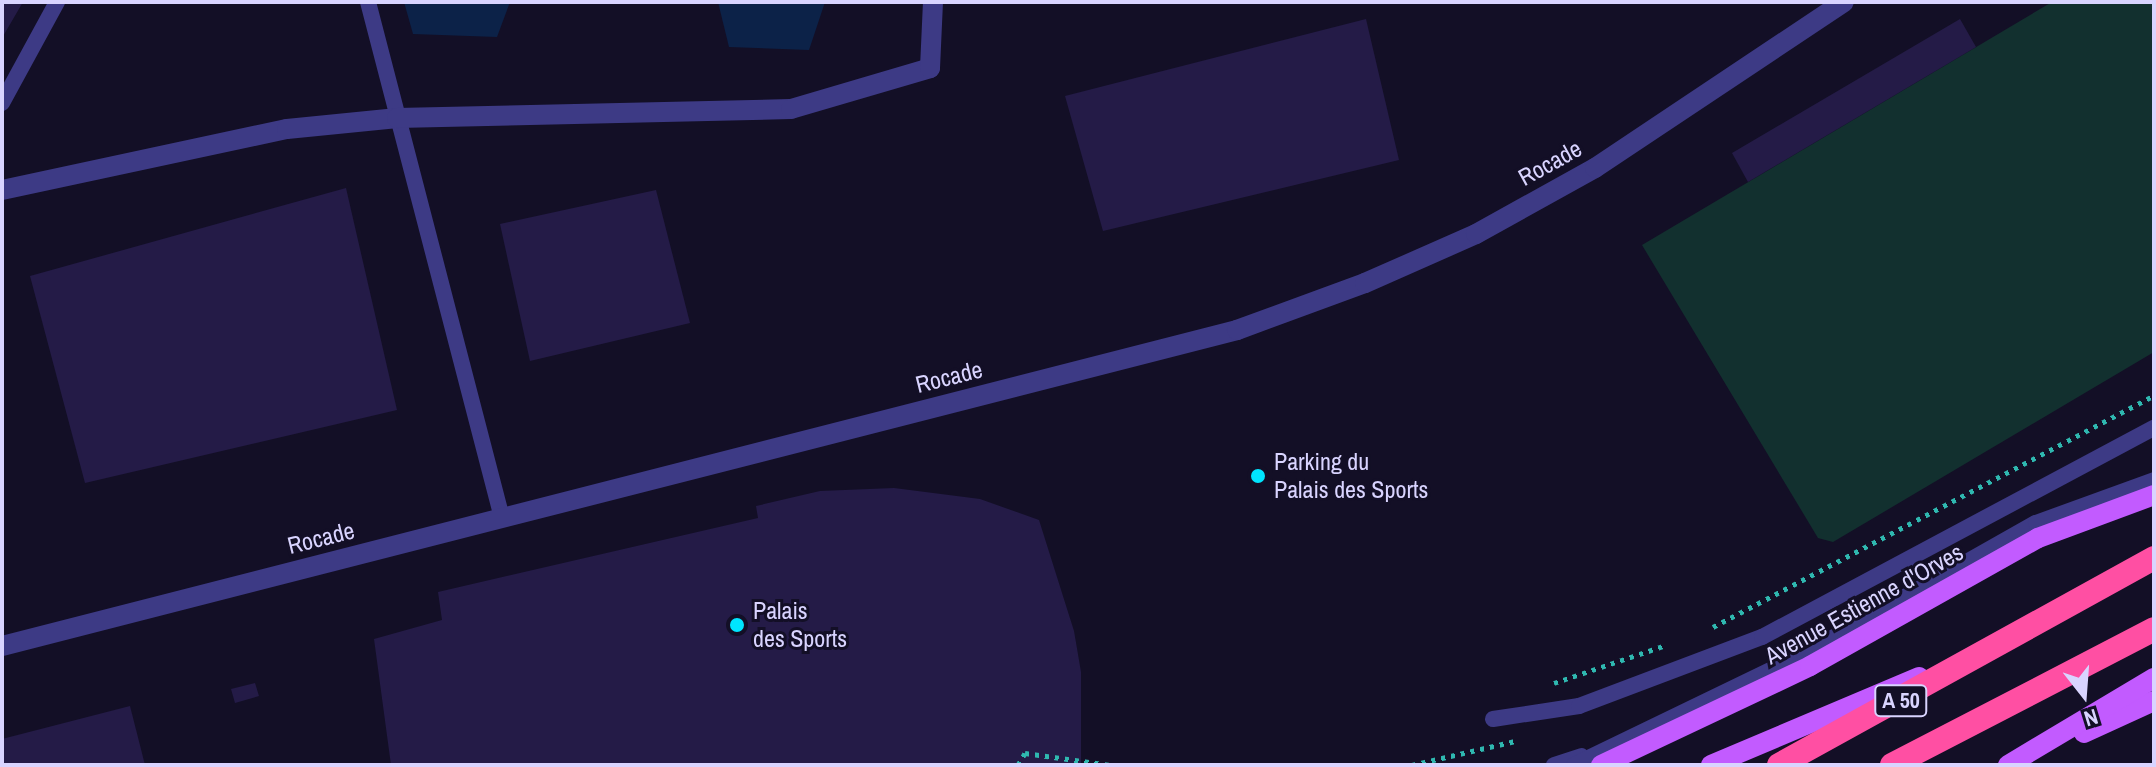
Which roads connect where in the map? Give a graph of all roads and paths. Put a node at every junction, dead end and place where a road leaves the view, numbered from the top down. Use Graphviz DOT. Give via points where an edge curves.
graph roads {
  1 [pos="57,2"];
  2 [pos="368,2"];
  3 [pos="933,2"];
  4 [pos="1844,2"];
  5 [pos="2,103"];
  6 [pos="397,118"];
  7 [pos="2,190"];
  8 [pos="2154,395"];
  9 [pos="2154,428"];
  10 [pos="2154,480"];
  11 [pos="2154,495"];
  12 [pos="502,518"];
  13 [pos="2154,558"];
  14 [pos="2154,629"];
  15 [pos="1702,632"];
  16 [pos="2022,633"];
  17 [pos="1673,642"];
  18 [pos="2,646"];
  19 [pos="1807,660"];
  20 [pos="2154,678"];
  21 [pos="1544,685"];
  22 [pos="2154,701"];
  23 [pos="1519,715"];
  24 [pos="1493,719"];
  25 [pos="1606,756"];
  26 [pos="1018,765"];
  27 [pos="1110,765"];
  28 [pos="1412,765"];
  29 [pos="1554,765"];
  30 [pos="1574,765"];
  31 [pos="1711,765"];
  32 [pos="1779,765"];
  33 [pos="1892,765"];
  34 [pos="2008,765"];
  35 [pos="2015,765"];
  1 -- 5 [label="lane"];
  2 -- 6 [label="lane"];
  3 -- 6 [label="street" via="930,68 791,109"];
  4 -- 12 [label="street, Rocade" via="1595,168 1476,234 1365,283 1237,330"];
  6 -- 7 [label="street" via="287,129"];
  6 -- 12 [label="lane"];
  8 -- 15 [label="path" via="1777,598"];
  9 -- 23 [label="lane" via="1776,630 1579,706"];
  10 -- 19 [label="lane" via="2036,523"];
  11 -- 19 [label="main road, Avenue Estienne d'Orves" via="2038,538"];
  12 -- 18 [label="street, Rocade"];
  13 -- 16 [label="highway, A 50"];
  14 -- 33 [label="highway, A 50"];
  16 -- 31 [label="main road"];
  16 -- 32 [label="highway, A 50"];
  17 -- 21 [label="path"];
  19 -- 25 [label="main road, Avenue Estienne d'Orves"];
  20 -- 34 [label="main road"];
  22 -- 35 [label="main road"];
  23 -- 24 [label="lane"];
  23 -- 28 [label="path" via="1522,731 1506,745"];
  25 -- 29 [label="lane"];
  25 -- 30 [label="lane"];
  26 -- 27 [label="path" via="1025,753"];
}
